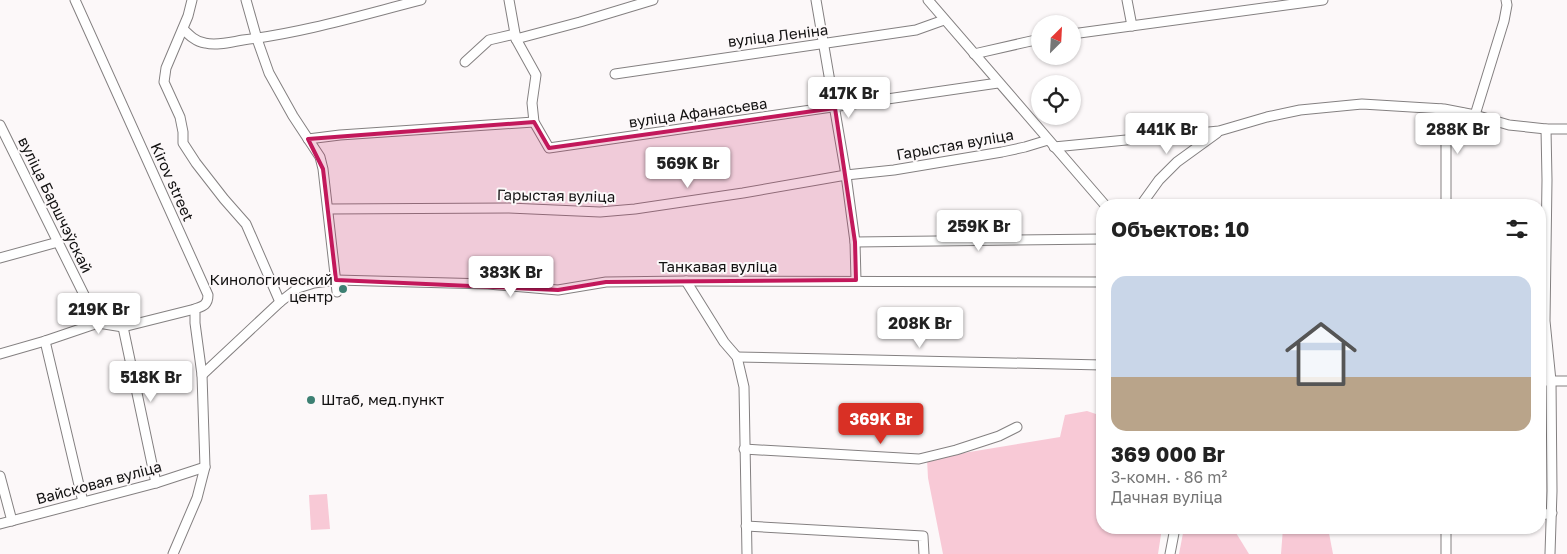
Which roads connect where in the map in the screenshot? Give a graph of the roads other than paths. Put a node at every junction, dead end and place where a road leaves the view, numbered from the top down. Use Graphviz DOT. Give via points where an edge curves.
graph roads {
  1 [pos="75,0"];
  2 [pos="192,0"];
  3 [pos="246,0"];
  4 [pos="421,0"];
  5 [pos="509,0"];
  6 [pos="653,0"];
  7 [pos="816,0"];
  8 [pos="928,0"];
  9 [pos="1127,0"];
  10 [pos="1323,0"];
  11 [pos="1506,0"];
  12 [pos="944,20"];
  13 [pos="1132,26"];
  14 [pos="183,29"];
  15 [pos="1081,33"];
  16 [pos="516,36"];
  17 [pos="257,39"];
  18 [pos="1031,41"];
  19 [pos="823,44"];
  20 [pos="974,54"];
  21 [pos="465,62"];
  22 [pos="614,74"];
  23 [pos="998,83"];
  24 [pos="835,108"];
  25 [pos="1441,109"];
  26 [pos="1463,113"];
  27 [pos="1475,116"];
  28 [pos="534,122"];
  29 [pos="0,126"];
  30 [pos="1546,129"];
  31 [pos="1567,129"];
  32 [pos="1446,130"];
  33 [pos="1219,132"];
  34 [pos="308,139"];
  35 [pos="1051,144"];
  36 [pos="846,175"];
  37 [pos="1100,199"];
  38 [pos="1145,199"];
  39 [pos="1446,199"];
  40 [pos="328,209"];
  41 [pos="1096,239"];
  42 [pos="58,242"];
  43 [pos="855,242"];
  44 [pos="1546,250"];
  45 [pos="0,258"];
  46 [pos="336,280"];
  47 [pos="686,280"];
  48 [pos="856,280"];
  49 [pos="1096,282"];
  50 [pos="337,292"];
  51 [pos="280,302"];
  52 [pos="195,309"];
  53 [pos="98,323"];
  54 [pos="123,327"];
  55 [pos="1546,331"];
  56 [pos="45,341"];
  57 [pos="0,354"];
  58 [pos="737,357"];
  59 [pos="1096,365"];
  60 [pos="202,375"];
  61 [pos="1546,381"];
  62 [pos="1551,381"];
  63 [pos="1567,381"];
  64 [pos="1017,427"];
  65 [pos="744,449"];
  66 [pos="205,467"];
  67 [pos="0,476"];
  68 [pos="156,483"];
  69 [pos="83,502"];
  70 [pos="1552,513"];
  71 [pos="1546,514"];
  72 [pos="12,521"];
  73 [pos="0,524"];
  74 [pos="746,526"];
  75 [pos="1174,534"];
  76 [pos="1446,534"];
  77 [pos="1552,551"];
  78 [pos="173,554"];
  79 [pos="747,554"];
  80 [pos="924,554"];
  81 [pos="1170,554"];
  82 [pos="1446,554"];
  1 -- 52 [label="street, Kirov street" via="208,295 204,306"];
  2 -- 14 [label="street"];
  3 -- 17 [label="street"];
  4 -- 17 [label="street"];
  5 -- 16 [label="street"];
  6 -- 16 [label="street" via="580,22"];
  7 -- 19 [label="street"];
  8 -- 12 [label="street"];
  9 -- 13 [label="street"];
  10 -- 13 [label="street"];
  11 -- 27 [label="street" via="1504,21"];
  12 -- 19 [label="street, вуліца Леніна" via="916,30"];
  12 -- 20 [label="street"];
  13 -- 15 [label="street"];
  14 -- 17 [label="street" via="203,43"];
  14 -- 51 [label="street" via="166,68 164,82 180,118 183,143 246,224"];
  16 -- 21 [label="street" via="489,40"];
  16 -- 28 [label="street" via="536,75 532,103"];
  17 -- 34 [label="street" via="269,73"];
  18 -- 20 [label="street"];
  19 -- 22 [label="street, вуліца Леніна"];
  19 -- 24 [label="street"];
  20 -- 23 [label="street"];
  23 -- 24 [label="street, вуліца Афанасьева"];
  23 -- 35 [label="street"];
  24 -- 28 [label="street, вуліца Афанасьева" via="549,148"];
  24 -- 36 [label="street"];
  25 -- 26 [label="street"];
  25 -- 32 [label="street"];
  25 -- 33 [label="street" via="1362,104 1300,110"];
  26 -- 27 [label="street"];
  26 -- 32 [label="street"];
  27 -- 30 [label="street" via="1508,125"];
  28 -- 34 [label="street"];
  29 -- 42 [label="street, вуліца Баршчэўскай"];
  30 -- 31 [label="street"];
  30 -- 44 [label="street"];
  32 -- 39 [label="street"];
  33 -- 35 [label="street, Гарыстая вуліца"];
  33 -- 38 [label="street" via="1177,162"];
  34 -- 40 [label="street" via="320,157"];
  35 -- 36 [label="street, Гарыстая вуліца"];
  35 -- 37 [label="street"];
  36 -- 40 [label="street, Гарыстая вуліца" via="600,212 509,208"];
  36 -- 43 [label="street"];
  40 -- 46 [label="street"];
  41 -- 43 [label="street"];
  42 -- 45 [label="street"];
  42 -- 53 [label="street, вуліца Баршчэўскай"];
  43 -- 48 [label="street"];
  46 -- 47 [label="street, Танкавая вуліца" via="488,284 558,290 606,282"];
  46 -- 50 [label="street"];
  46 -- 51 [label="street, Танкавая вуліца" via="298,288"];
  47 -- 48 [label="street, Танкавая вуліца"];
  47 -- 58 [label="street" via="724,342"];
  48 -- 49 [label="street, Танкавая вуліца"];
  51 -- 60 [label="street, Танкавая вуліца"];
  52 -- 54 [label="street"];
  52 -- 60 [label="street"];
  53 -- 54 [label="street"];
  53 -- 56 [label="street"];
  54 -- 68 [label="street"];
  55 -- 62 [label="street"];
  56 -- 57 [label="street"];
  56 -- 69 [label="street"];
  58 -- 59 [label="street"];
  58 -- 65 [label="street" via="744,387"];
  60 -- 66 [label="street"];
  61 -- 62 [label="street"];
  62 -- 63 [label="street"];
  62 -- 70 [label="street"];
  64 -- 65 [label="street" via="999,436 919,459"];
  65 -- 74 [label="street"];
  66 -- 68 [label="street, Вайсковая вуліца"];
  66 -- 78 [label="street" via="197,498"];
  67 -- 72 [label="street"];
  68 -- 69 [label="street, Вайсковая вуліца"];
  69 -- 72 [label="street, Вайсковая вуліца"];
  70 -- 71 [label="street"];
  70 -- 77 [label="street"];
  72 -- 73 [label="street, Вайсковая вуліца"];
  74 -- 79 [label="street"];
  74 -- 80 [label="street" via="923,536"];
  75 -- 81 [label="street"];
  76 -- 82 [label="street"];
}
